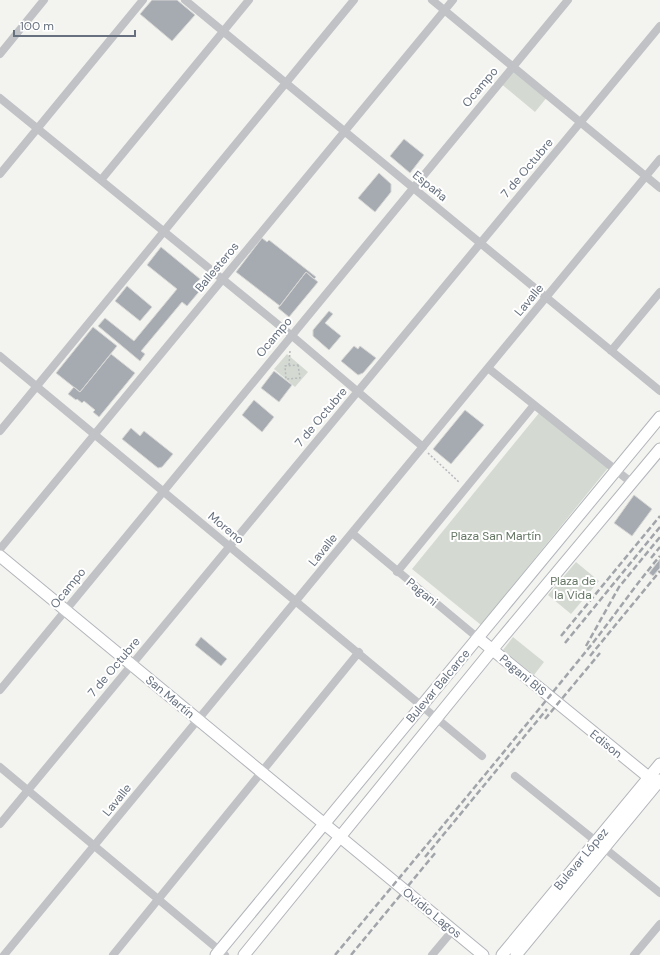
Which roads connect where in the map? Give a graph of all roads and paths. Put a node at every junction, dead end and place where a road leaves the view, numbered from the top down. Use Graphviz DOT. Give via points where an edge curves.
graph roads {
  1 [pos="44,0"];
  2 [pos="143,0"];
  3 [pos="185,0"];
  4 [pos="249,0"];
  5 [pos="354,0"];
  6 [pos="432,0"];
  7 [pos="453,0"];
  8 [pos="568,0"];
  9 [pos="444,10"];
  10 [pos="660,26"];
  11 [pos="223,31"];
  12 [pos="0,54"];
  13 [pos="513,66"];
  14 [pos="286,83"];
  15 [pos="0,98"];
  16 [pos="580,122"];
  17 [pos="38,128"];
  18 [pos="344,131"];
  19 [pos="660,159"];
  20 [pos="0,174"];
  21 [pos="646,176"];
  22 [pos="101,180"];
  23 [pos="412,187"];
  24 [pos="660,188"];
  25 [pos="164,231"];
  26 [pos="480,243"];
  27 [pos="223,279"];
  28 [pos="660,292"];
  29 [pos="546,297"];
  30 [pos="291,335"];
  31 [pos="611,351"];
  32 [pos="0,356"];
  33 [pos="488,368"];
  34 [pos="300,378"];
  35 [pos="37,387"];
  36 [pos="660,391"];
  37 [pos="358,392"];
  38 [pos="534,405"];
  39 [pos="660,417"];
  40 [pos="0,431"];
  41 [pos="94,434"];
  42 [pos="423,447"];
  43 [pos="660,449"];
  44 [pos="616,470"];
  45 [pos="632,483"];
  46 [pos="466,489"];
  47 [pos="163,491"];
  48 [pos="352,533"];
  49 [pos="230,546"];
  50 [pos="0,549"];
  51 [pos="0,556"];
  52 [pos="397,572"];
  53 [pos="296,601"];
  54 [pos="65,610"];
  55 [pos="478,638"];
  56 [pos="492,650"];
  57 [pos="358,652"];
  58 [pos="132,665"];
  59 [pos="0,690"];
  60 [pos="553,701"];
  61 [pos="422,705"];
  62 [pos="438,718"];
  63 [pos="198,720"];
  64 [pos="482,756"];
  65 [pos="660,764"];
  66 [pos="0,767"];
  67 [pos="261,772"];
  68 [pos="515,776"];
  69 [pos="656,782"];
  70 [pos="28,790"];
  71 [pos="0,824"];
  72 [pos="324,824"];
  73 [pos="341,838"];
  74 [pos="600,844"];
  75 [pos="94,846"];
  76 [pos="660,893"];
  77 [pos="158,899"];
  78 [pos="660,924"];
  79 [pos="453,930"];
  80 [pos="221,954"];
  81 [pos="4,955"];
  82 [pos="113,955"];
  83 [pos="244,955"];
  84 [pos="432,955"];
  85 [pos="483,955"];
  86 [pos="502,955"];
  87 [pos="516,955"];
  88 [pos="634,955"];
  1 -- 12 [label="street"];
  2 -- 17 [label="street"];
  3 -- 11 [label="street, España"];
  4 -- 11 [label="street"];
  5 -- 14 [label="street"];
  6 -- 9 [label="street"];
  7 -- 9 [label="street, Ballesteros"];
  8 -- 13 [label="street, Ocampo"];
  9 -- 13 [label="street"];
  9 -- 18 [label="street, Ballesteros"];
  10 -- 16 [label="street, 7 de Octubre"];
  11 -- 14 [label="street, España"];
  11 -- 22 [label="street"];
  13 -- 16 [label="street"];
  13 -- 23 [label="street, Ocampo"];
  14 -- 18 [label="street, España"];
  14 -- 25 [label="street"];
  15 -- 17 [label="street"];
  16 -- 21 [label="street"];
  16 -- 26 [label="street, 7 de Octubre"];
  17 -- 20 [label="street"];
  17 -- 22 [label="street"];
  18 -- 23 [label="street, España"];
  18 -- 27 [label="street, Ballesteros"];
  19 -- 21 [label="street, Lavalle"];
  21 -- 24 [label="street"];
  21 -- 29 [label="street, Lavalle"];
  22 -- 25 [label="street"];
  23 -- 26 [label="street, España"];
  23 -- 30 [label="street, Ocampo"];
  25 -- 27 [label="street"];
  25 -- 35 [label="street"];
  26 -- 29 [label="street, España"];
  26 -- 37 [label="street, 7 de Octubre"];
  27 -- 30 [label="street"];
  27 -- 41 [label="street, Ballesteros"];
  28 -- 31 [label="street"];
  29 -- 31 [label="street, España"];
  29 -- 33 [label="street, Lavalle"];
  30 -- 37 [label="street"];
  30 -- 47 [label="street, Ocampo"];
  31 -- 36 [label="street, España"];
  32 -- 35 [label="street, Moreno"];
  33 -- 38 [label="street"];
  33 -- 42 [label="street, Lavalle"];
  34 -- 34 [label="path" via="286,379 285,366 298,364"];
  35 -- 40 [label="street"];
  35 -- 41 [label="street, Moreno"];
  37 -- 42 [label="street"];
  37 -- 49 [label="street, 7 de Octubre"];
  38 -- 44 [label="street"];
  38 -- 46 [label="street"];
  39 -- 44 [label="main road, Bulevar Balcarce"];
  41 -- 47 [label="street, Moreno"];
  41 -- 50 [label="street, Ballesteros"];
  42 -- 46 [label="path"];
  42 -- 48 [label="street, Lavalle"];
  43 -- 45 [label="main road, Bulevar Balcarce"];
  44 -- 45 [label="street"];
  44 -- 55 [label="main road, Bulevar Balcarce"];
  45 -- 56 [label="main road, Bulevar Balcarce"];
  46 -- 52 [label="street"];
  47 -- 49 [label="street, Moreno"];
  47 -- 54 [label="street, Ocampo"];
  48 -- 52 [label="street, Pagani"];
  48 -- 53 [label="street, Lavalle"];
  49 -- 53 [label="street, Moreno"];
  49 -- 58 [label="street, 7 de Octubre"];
  51 -- 54 [label="main road, San Martín"];
  52 -- 55 [label="street, Pagani"];
  53 -- 57 [label="street, Moreno"];
  53 -- 63 [label="street, Lavalle"];
  54 -- 58 [label="main road, San Martín"];
  54 -- 59 [label="street, Ocampo"];
  55 -- 56 [label="main road, Pagani"];
  55 -- 61 [label="main road, Bulevar Balcarce"];
  56 -- 60 [label="main road, Pagani BIS"];
  56 -- 62 [label="main road, Bulevar Balcarce"];
  57 -- 61 [label="street, Moreno"];
  57 -- 67 [label="street"];
  58 -- 63 [label="main road, San Martín"];
  58 -- 70 [label="street, 7 de Octubre"];
  60 -- 69 [label="main road, Edison"];
  61 -- 62 [label="street, Moreno"];
  61 -- 72 [label="main road, Bulevar Balcarce"];
  62 -- 64 [label="street, Moreno"];
  62 -- 73 [label="main road, Bulevar Balcarce"];
  63 -- 67 [label="main road, San Martín"];
  63 -- 75 [label="street, Lavalle"];
  65 -- 69 [label="main road, Bulevar López"];
  66 -- 70 [label="street"];
  67 -- 72 [label="main road, San Martín"];
  67 -- 77 [label="street"];
  68 -- 74 [label="street"];
  69 -- 74 [label="main road, Bulevar López"];
  70 -- 71 [label="street, 7 de Octubre"];
  70 -- 75 [label="street"];
  72 -- 73 [label="main road, San Martín"];
  72 -- 80 [label="main road, Bulevar Balcarce"];
  73 -- 79 [label="main road, Ovidio Lagos"];
  73 -- 83 [label="main road, Bulevar Balcarce"];
  74 -- 76 [label="street"];
  74 -- 86 [label="main road, Bulevar López"];
  74 -- 87 [label="main road, Bulevar López"];
  75 -- 77 [label="street"];
  75 -- 81 [label="street, Lavalle"];
  77 -- 80 [label="street"];
  77 -- 82 [label="street"];
  78 -- 88 [label="street"];
  79 -- 84 [label="street"];
  79 -- 85 [label="main road, Ovidio Lagos"];
}
